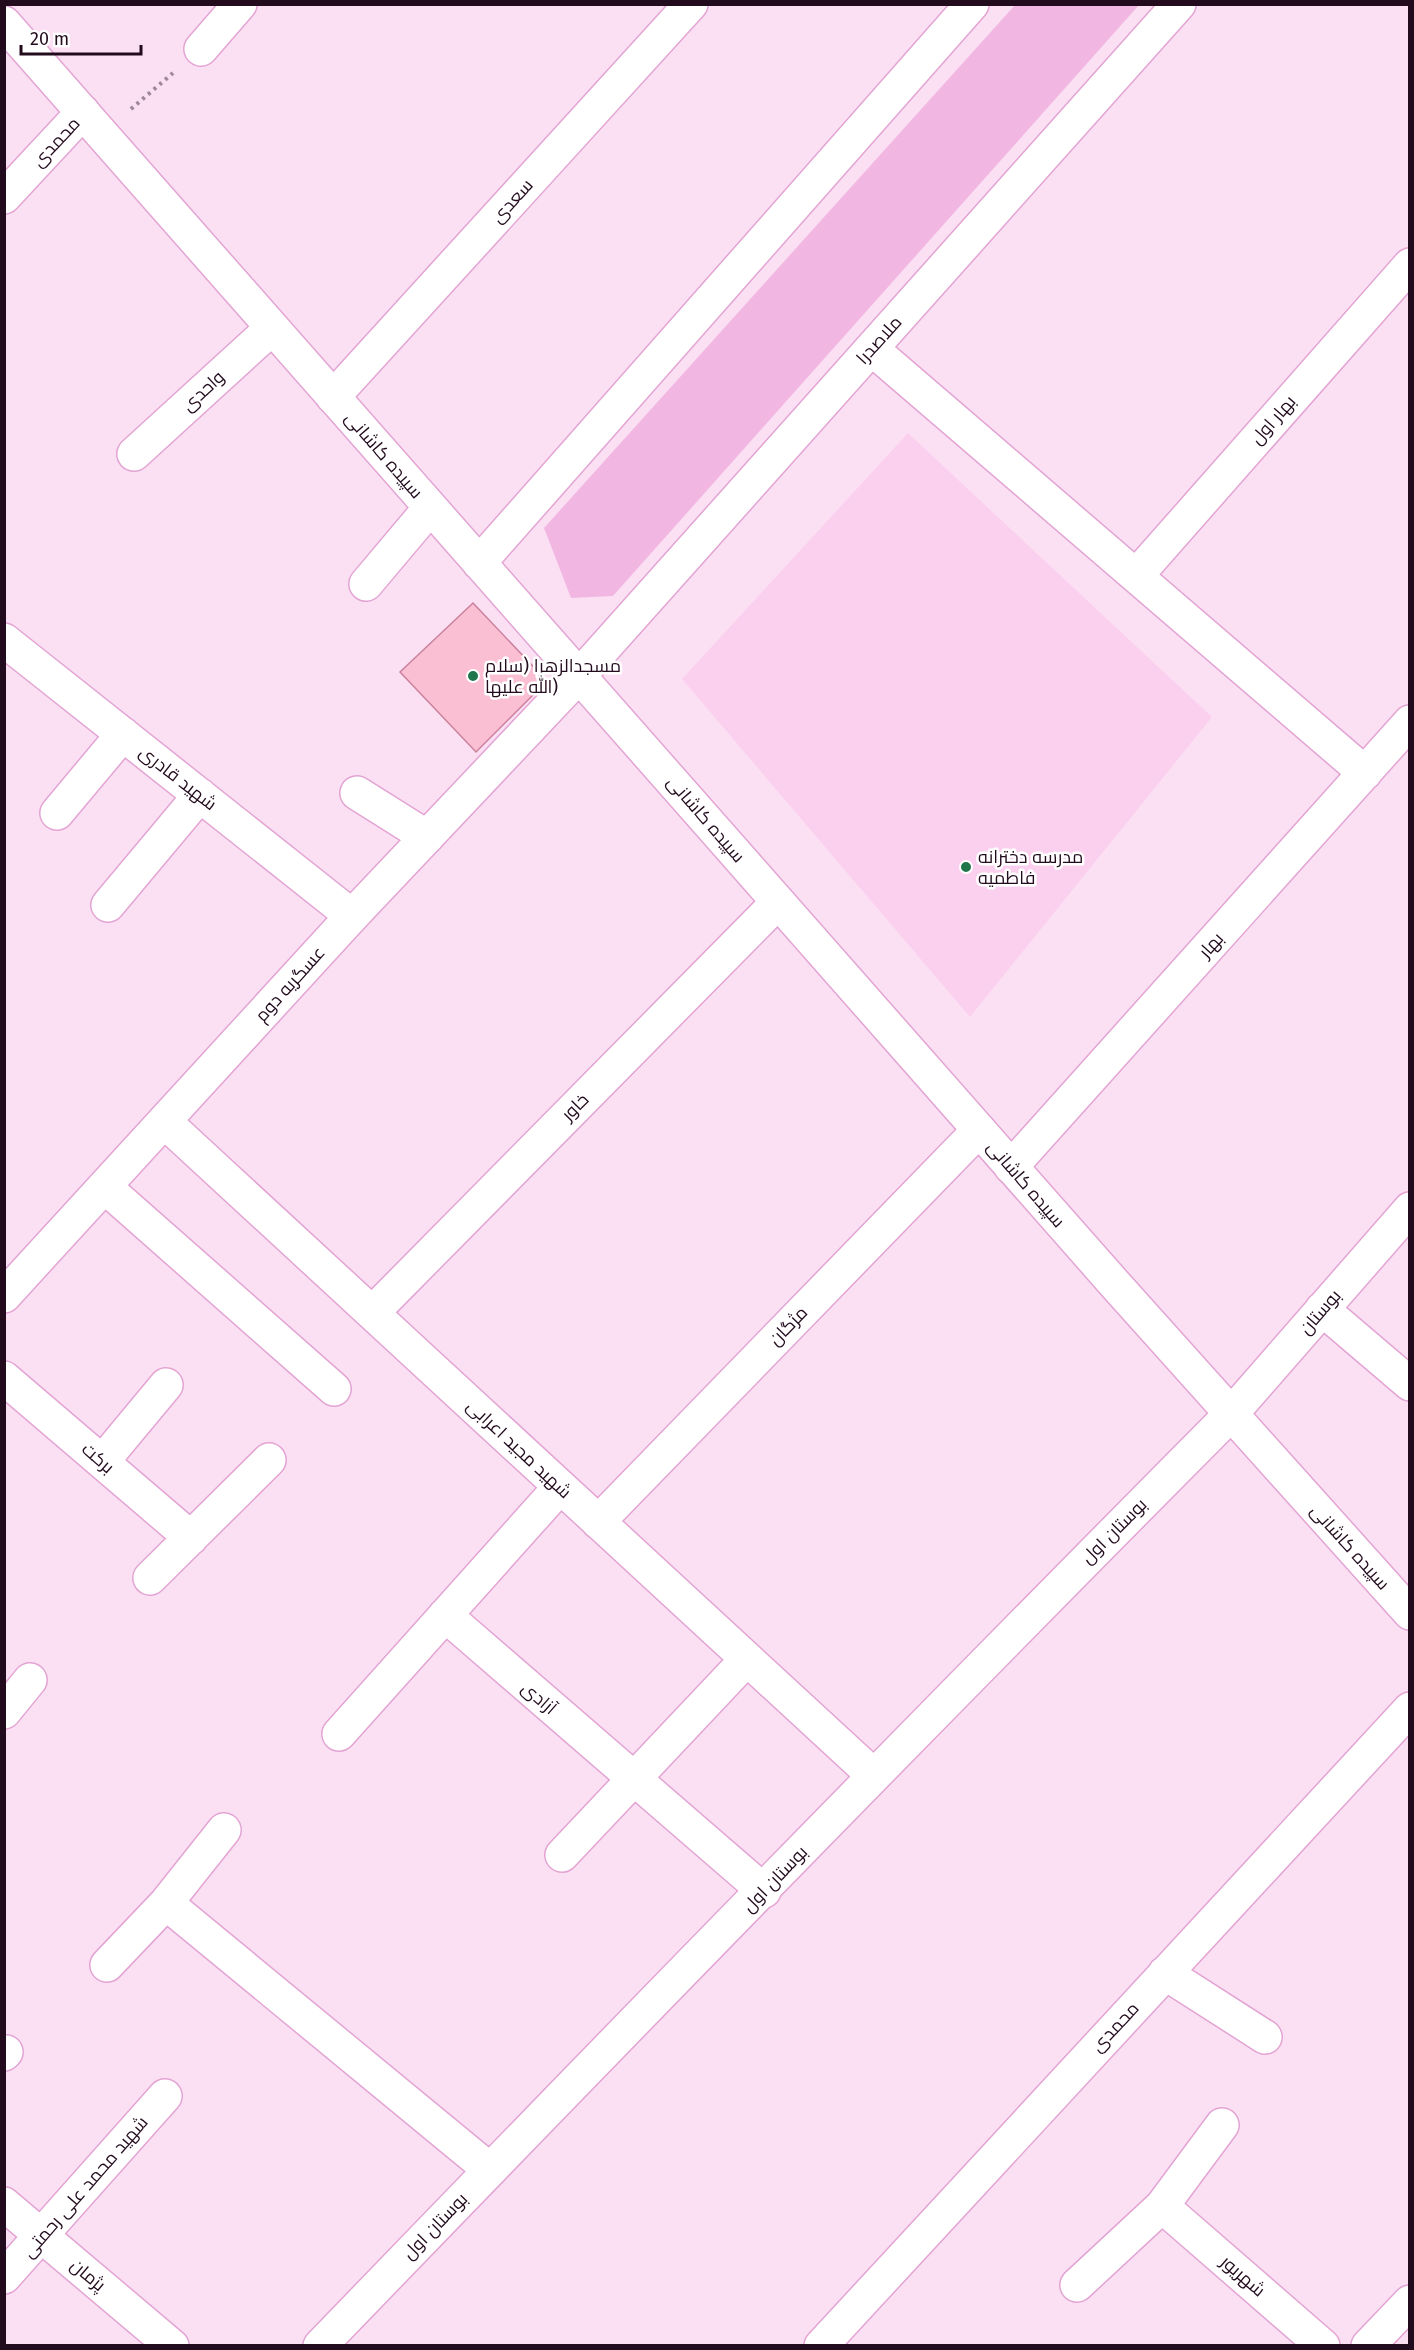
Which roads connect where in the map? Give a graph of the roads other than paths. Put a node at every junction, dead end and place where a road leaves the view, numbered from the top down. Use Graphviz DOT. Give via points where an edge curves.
graph roads {
  1 [pos="240,4"];
  2 [pos="691,4"];
  3 [pos="972,4"];
  4 [pos="1179,4"];
  5 [pos="4,23"];
  6 [pos="201,49"];
  7 [pos="92,123"];
  8 [pos="4,197"];
  9 [pos="1410,265"];
  10 [pos="272,328"];
  11 [pos="872,349"];
  12 [pos="333,397"];
  13 [pos="134,454"];
  14 [pos="430,508"];
  15 [pos="479,563"];
  16 [pos="1136,576"];
  17 [pos="366,584"];
  18 [pos="4,640"];
  19 [pos="579,676"];
  20 [pos="1410,722"];
  21 [pos="123,734"];
  22 [pos="1365,773"];
  23 [pos="357,793"];
  24 [pos="200,795"];
  25 [pos="57,813"];
  26 [pos="427,837"];
  27 [pos="778,902"];
  28 [pos="108,905"];
  29 [pos="352,916"];
  30 [pos="165,1122"];
  31 [pos="979,1130"];
  32 [pos="1011,1167"];
  33 [pos="105,1187"];
  34 [pos="1410,1209"];
  35 [pos="6,1290"];
  36 [pos="1322,1309"];
  37 [pos="372,1313"];
  38 [pos="4,1378"];
  39 [pos="1410,1384"];
  40 [pos="166,1385"];
  41 [pos="334,1389"];
  42 [pos="1231,1414"];
  43 [pos="269,1460"];
  44 [pos="102,1462"];
  45 [pos="560,1487"];
  46 [pos="598,1522"];
  47 [pos="191,1538"];
  48 [pos="150,1578"];
  49 [pos="1410,1613"];
  50 [pos="445,1615"];
  51 [pos="747,1659"];
  52 [pos="30,1680"];
  53 [pos="1410,1709"];
  54 [pos="4,1712"];
  55 [pos="339,1734"];
  56 [pos="873,1775"];
  57 [pos="633,1780"];
  58 [pos="224,1830"];
  59 [pos="562,1855"];
  60 [pos="764,1891"];
  61 [pos="166,1903"];
  62 [pos="107,1965"];
  63 [pos="1165,1973"];
  64 [pos="1264,2037"];
  65 [pos="165,2096"];
  66 [pos="1222,2125"];
  67 [pos="490,2169"];
  68 [pos="4,2204"];
  69 [pos="1162,2206"];
  70 [pos="42,2236"];
  71 [pos="4,2277"];
  72 [pos="1077,2285"];
  73 [pos="1410,2302"];
  74 [pos="172,2346"];
  75 [pos="320,2346"];
  76 [pos="821,2346"];
  77 [pos="1323,2346"];
  78 [pos="1368,2346"];
  1 -- 6 [label="street"];
  2 -- 12 [label="street, سعدی"];
  3 -- 15 [label="street"];
  4 -- 11 [label="street, ملاصدرا"];
  5 -- 7 [label="street, سپیده کاشانی"];
  7 -- 8 [label="street, محمدی"];
  7 -- 10 [label="street, سپیده کاشانی"];
  9 -- 16 [label="street, بهار اول"];
  10 -- 12 [label="street, سپیده کاشانی"];
  10 -- 13 [label="street, واحدی"];
  11 -- 16 [label="street"];
  11 -- 19 [label="street, ملاصدرا"];
  12 -- 14 [label="street, سپیده کاشانی"];
  14 -- 15 [label="street, سپیده کاشانی"];
  14 -- 17 [label="street"];
  15 -- 19 [label="street, سپیده کاشانی"];
  16 -- 22 [label="street"];
  18 -- 21 [label="street, شهید قادری"];
  19 -- 26 [label="street, عسگریه دوم"];
  19 -- 27 [label="street, سپیده کاشانی"];
  20 -- 22 [label="street, بهار"];
  21 -- 24 [label="street, شهید قادری"];
  21 -- 25 [label="street"];
  22 -- 32 [label="street, بهار"];
  23 -- 26 [label="street"];
  24 -- 28 [label="street"];
  24 -- 29 [label="street, شهید قادری"];
  26 -- 29 [label="street, عسگریه دوم"];
  27 -- 31 [label="street, سپیده کاشانی"];
  27 -- 37 [label="street, خاور"];
  29 -- 30 [label="street, عسگریه دوم"];
  30 -- 33 [label="street, عسگریه دوم"];
  30 -- 37 [label="street, شهید مجید اعرابی"];
  31 -- 32 [label="street, سپیده کاشانی"];
  31 -- 46 [label="street, مژگان"];
  32 -- 42 [label="street, سپیده کاشانی"];
  33 -- 35 [label="street, عسگریه دوم"];
  33 -- 41 [label="street"];
  34 -- 36 [label="street, بوستان"];
  36 -- 39 [label="street"];
  36 -- 42 [label="street, بوستان"];
  37 -- 45 [label="street, شهید مجید اعرابی"];
  38 -- 44 [label="street, برکت"];
  40 -- 44 [label="street"];
  42 -- 49 [label="street, سپیده کاشانی"];
  42 -- 56 [label="street, بوستان اول"];
  43 -- 47 [label="street"];
  44 -- 47 [label="street, برکت"];
  45 -- 46 [label="street, شهید مجید اعرابی"];
  45 -- 50 [label="street"];
  46 -- 51 [label="street, شهید مجید اعرابی"];
  47 -- 48 [label="street"];
  50 -- 55 [label="street"];
  50 -- 57 [label="street, آزادی"];
  51 -- 56 [label="street, شهید مجید اعرابی"];
  51 -- 57 [label="street"];
  52 -- 54 [label="street"];
  53 -- 63 [label="street, محمدی"];
  56 -- 60 [label="street, بوستان اول"];
  57 -- 59 [label="street"];
  57 -- 60 [label="street, آزادی"];
  58 -- 61 [label="street"];
  60 -- 67 [label="street, بوستان اول"];
  61 -- 62 [label="street"];
  61 -- 67 [label="street"];
  63 -- 64 [label="street"];
  63 -- 76 [label="street, محمدی"];
  65 -- 70 [label="street, شهید محمد علی رحمتی"];
  66 -- 69 [label="street"];
  67 -- 75 [label="street, بوستان اول"];
  68 -- 70 [label="street, پژمان"];
  69 -- 72 [label="street"];
  69 -- 77 [label="street, شهریور"];
  70 -- 71 [label="street, شهید محمد علی رحمتی"];
  70 -- 74 [label="street, پژمان"];
  73 -- 78 [label="street"];
}
